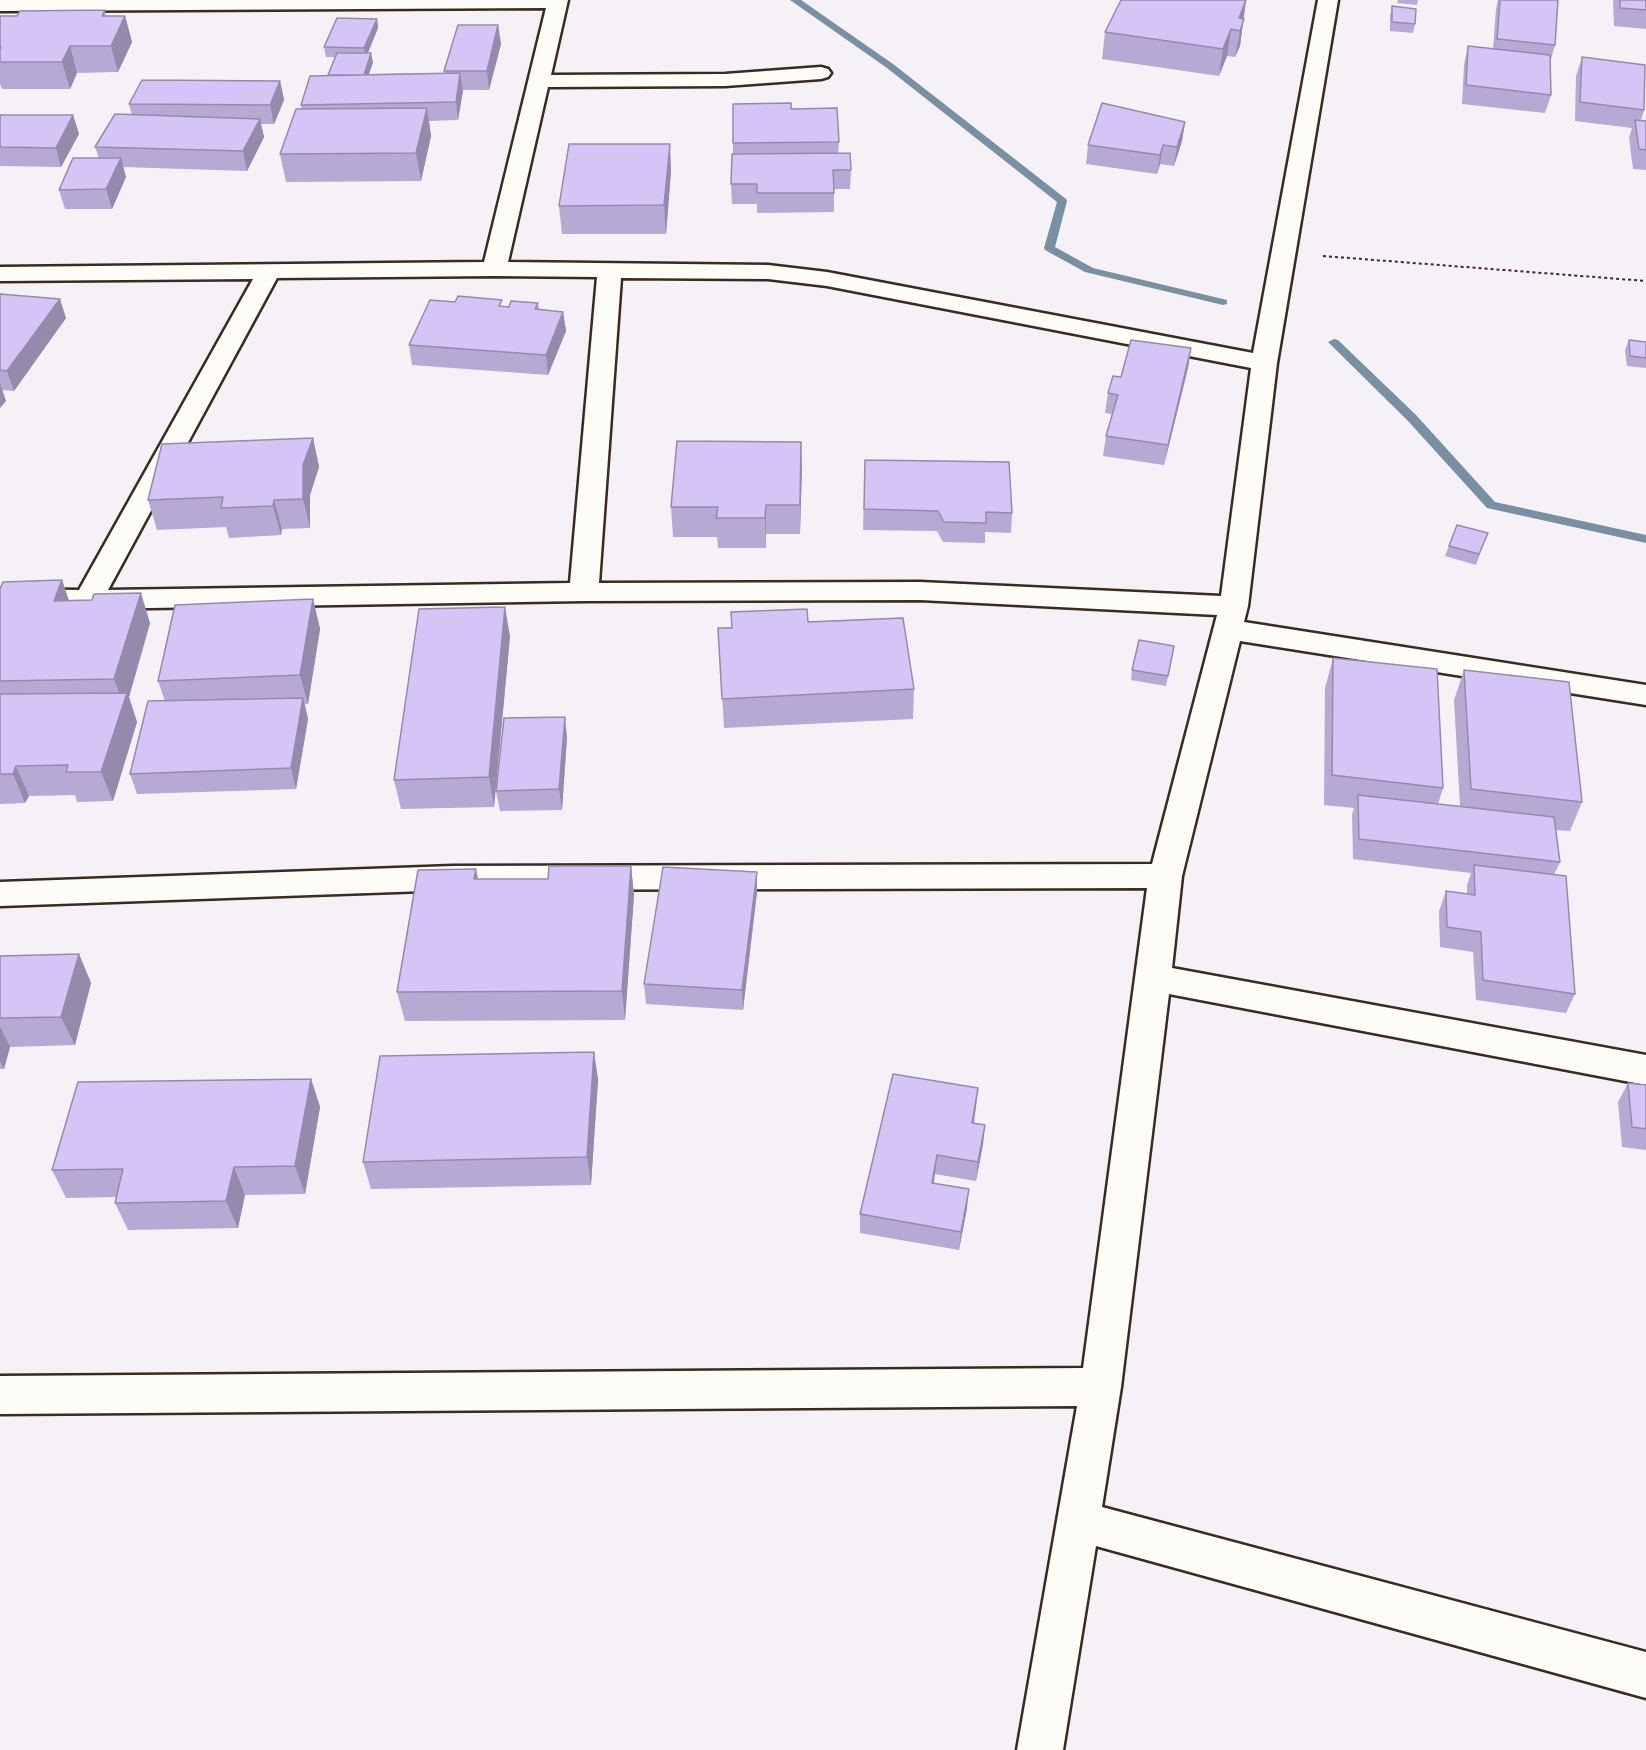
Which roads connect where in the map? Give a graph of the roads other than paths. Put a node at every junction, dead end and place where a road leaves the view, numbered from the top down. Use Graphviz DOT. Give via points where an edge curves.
graph roads {
  1 [pos="1328,0"];
  2 [pos="558,1"];
  3 [pos="0,5"];
  4 [pos="821,73"];
  5 [pos="538,81"];
  6 [pos="494,269"];
  7 [pos="610,270"];
  8 [pos="269,272"];
  9 [pos="0,274"];
  10 [pos="1264,363"];
  11 [pos="584,592"];
  12 [pos="0,598"];
  13 [pos="88,600"];
  14 [pos="1230,618"];
  15 [pos="1646,695"];
  16 [pos="1165,876"];
  17 [pos="0,894"];
  18 [pos="1154,978"];
  19 [pos="1646,1070"];
  20 [pos="1101,1387"];
  21 [pos="0,1395"];
  22 [pos="1078,1521"];
  23 [pos="1646,1675"];
  24 [pos="1040,1750"];
  1 -- 10 [label="street"];
  2 -- 3 [label="street"];
  2 -- 5 [label="street"];
  4 -- 5 [label="street" via="725,80"];
  5 -- 6 [label="street"];
  6 -- 7 [label="street"];
  6 -- 8 [label="street"];
  7 -- 10 [label="street" via="768,272 827,279"];
  7 -- 11 [label="street"];
  8 -- 9 [label="street"];
  8 -- 13 [label="street"];
  10 -- 14 [label="street"];
  11 -- 13 [label="street"];
  11 -- 14 [label="street" via="920,591"];
  12 -- 13 [label="street"];
  14 -- 15 [label="street"];
  14 -- 16 [label="street"];
  16 -- 17 [label="street" via="453,878"];
  16 -- 18 [label="street"];
  18 -- 19 [label="street"];
  18 -- 20 [label="street"];
  20 -- 21 [label="street"];
  20 -- 22 [label="street"];
  22 -- 23 [label="street"];
  22 -- 24 [label="street"];
}
